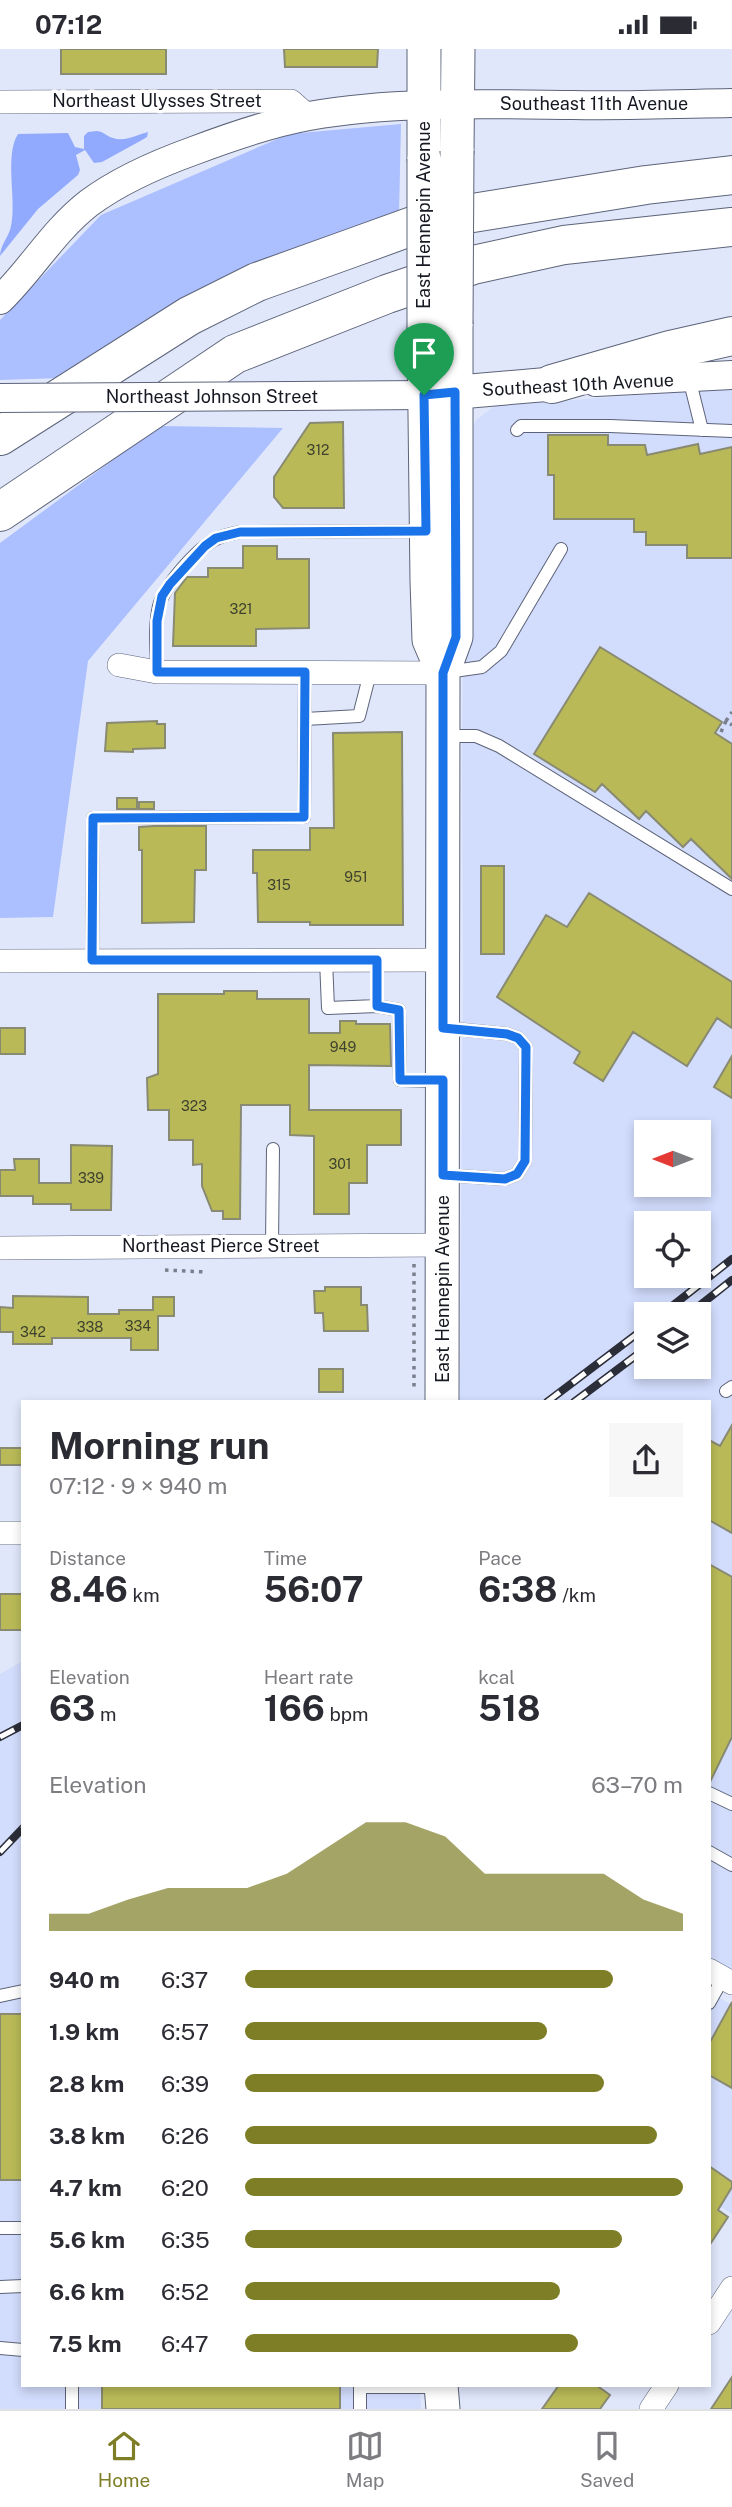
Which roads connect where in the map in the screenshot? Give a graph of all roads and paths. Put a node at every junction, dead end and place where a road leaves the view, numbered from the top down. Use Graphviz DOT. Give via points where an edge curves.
graph roads {
  1 [pos="424,49"];
  2 [pos="458,49"];
  3 [pos="0,102"];
  4 [pos="732,103"];
  5 [pos="440,104"];
  6 [pos="308,116"];
  7 [pos="732,175"];
  8 [pos="732,227"];
  9 [pos="0,300"];
  10 [pos="732,336"];
  11 [pos="732,375"];
  12 [pos="689,379"];
  13 [pos="552,384"];
  14 [pos="440,394"];
  15 [pos="0,398"];
  16 [pos="517,430"];
  17 [pos="702,431"];
  18 [pos="732,431"];
  19 [pos="0,436"];
  20 [pos="0,512"];
  21 [pos="441,531"];
  22 [pos="561,549"];
  23 [pos="120,665"];
  24 [pos="157,672"];
  25 [pos="305,672"];
  26 [pos="370,673"];
  27 [pos="443,673"];
  28 [pos="732,712"];
  29 [pos="305,719"];
  30 [pos="726,721"];
  31 [pos="732,725"];
  32 [pos="721,731"];
  33 [pos="442,736"];
  34 [pos="732,889"];
  35 [pos="92,960"];
  36 [pos="326,960"];
  37 [pos="377,960"];
  38 [pos="443,960"];
  39 [pos="0,961"];
  40 [pos="377,1006"];
  41 [pos="443,1028"];
  42 [pos="443,1080"];
  43 [pos="273,1149"];
  44 [pos="443,1175"];
  45 [pos="272,1245"];
  46 [pos="428,1245"];
  47 [pos="0,1248"];
  48 [pos="165,1270"];
  49 [pos="205,1272"];
  50 [pos="414,1400"];
  51 [pos="442,1400"];
  52 [pos="0,1533"];
  53 [pos="21,1533"];
  54 [pos="711,1794"];
  55 [pos="732,1804"];
  56 [pos="711,1853"];
  57 [pos="732,1865"];
  58 [pos="721,1977"];
  59 [pos="21,1991"];
  60 [pos="0,1996"];
  61 [pos="711,1999"];
  62 [pos="0,2228"];
  63 [pos="21,2228"];
  64 [pos="21,2286"];
  65 [pos="0,2287"];
  66 [pos="732,2288"];
  67 [pos="711,2320"];
  68 [pos="0,2348"];
  69 [pos="21,2350"];
  70 [pos="72,2387"];
  71 [pos="360,2387"];
  72 [pos="406,2387"];
  73 [pos="666,2387"];
  74 [pos="441,2394"];
  75 [pos="72,2409"];
  76 [pos="360,2409"];
  77 [pos="651,2409"];
  1 -- 5 [label="main road, East Hennepin Avenue"];
  2 -- 5 [label="main road, East Hennepin Avenue"];
  3 -- 6 [label="street, Northeast Ulysses Street" via="291,101"];
  4 -- 5 [label="street, Southeast 11th Avenue"];
  5 -- 6 [label="street"];
  5 -- 14 [label="main road, East Hennepin Avenue, bridge" via="424,159 424,331"];
  5 -- 14 [label="main road, East Hennepin Avenue, bridge" via="457,151 456,324"];
  6 -- 9 [label="street" via="224,139 118,184 60,228"];
  7 -- 19 [label="highway" via="429,220 257,282 189,316"];
  8 -- 20 [label="highway" via="564,245 473,265 387,294 235,354"];
  10 -- 13 [label="highway"];
  11 -- 12 [label="street, Southeast 10th Avenue"];
  12 -- 13 [label="street, Southeast 10th Avenue"];
  12 -- 17 [label="lane"];
  13 -- 14 [label="main road, Southeast 10th Avenue"];
  14 -- 15 [label="street, Northeast Johnson Street, bridge"];
  14 -- 21 [label="main road, East Hennepin Avenue"];
  16 -- 17 [label="lane" via="521,426 610,426"];
  17 -- 18 [label="lane"];
  21 -- 24 [label="lane" via="240,532 216,538 162,596"];
  21 -- 27 [label="main road, East Hennepin Avenue" via="456,637"];
  22 -- 27 [label="lane" via="500,651 482,667"];
  23 -- 24 [label="street"];
  24 -- 25 [label="street"];
  25 -- 26 [label="street"];
  25 -- 29 [label="lane"];
  26 -- 27 [label="street"];
  26 -- 29 [label="lane" via="359,716"];
  27 -- 33 [label="main road, East Hennepin Avenue"];
  28 -- 30 [label="path"];
  29 -- 35 [label="lane" via="304,817 93,818"];
  30 -- 31 [label="path"];
  30 -- 32 [label="path"];
  33 -- 34 [label="lane" via="476,736 499,746"];
  33 -- 38 [label="main road, East Hennepin Avenue"];
  35 -- 36 [label="street"];
  35 -- 39 [label="street"];
  36 -- 37 [label="street"];
  36 -- 40 [label="lane" via="328,1008"];
  37 -- 38 [label="street"];
  37 -- 40 [label="lane"];
  38 -- 41 [label="main road, East Hennepin Avenue"];
  40 -- 42 [label="lane" via="399,1010 400,1080"];
  41 -- 42 [label="main road, East Hennepin Avenue"];
  41 -- 44 [label="lane" via="518,1038 526,1047 526,1073 525,1161 517,1174 505,1179"];
  42 -- 44 [label="main road, East Hennepin Avenue"];
  43 -- 45 [label="lane"];
  44 -- 46 [label="main road, East Hennepin Avenue"];
  45 -- 46 [label="street, Northeast Pierce Street"];
  45 -- 47 [label="street, Northeast Pierce Street"];
  46 -- 50 [label="path"];
  46 -- 51 [label="main road, East Hennepin Avenue"];
  48 -- 49 [label="path"];
  52 -- 53 [label="street"];
  54 -- 55 [label="lane"];
  56 -- 57 [label="lane"];
  58 -- 61 [label="lane"];
  59 -- 60 [label="lane"];
  62 -- 63 [label="lane"];
  64 -- 65 [label="lane"];
  66 -- 67 [label="street"];
  68 -- 69 [label="lane"];
  70 -- 75 [label="lane"];
  71 -- 76 [label="lane"];
  72 -- 74 [label="lane"];
  73 -- 77 [label="street"];
}
